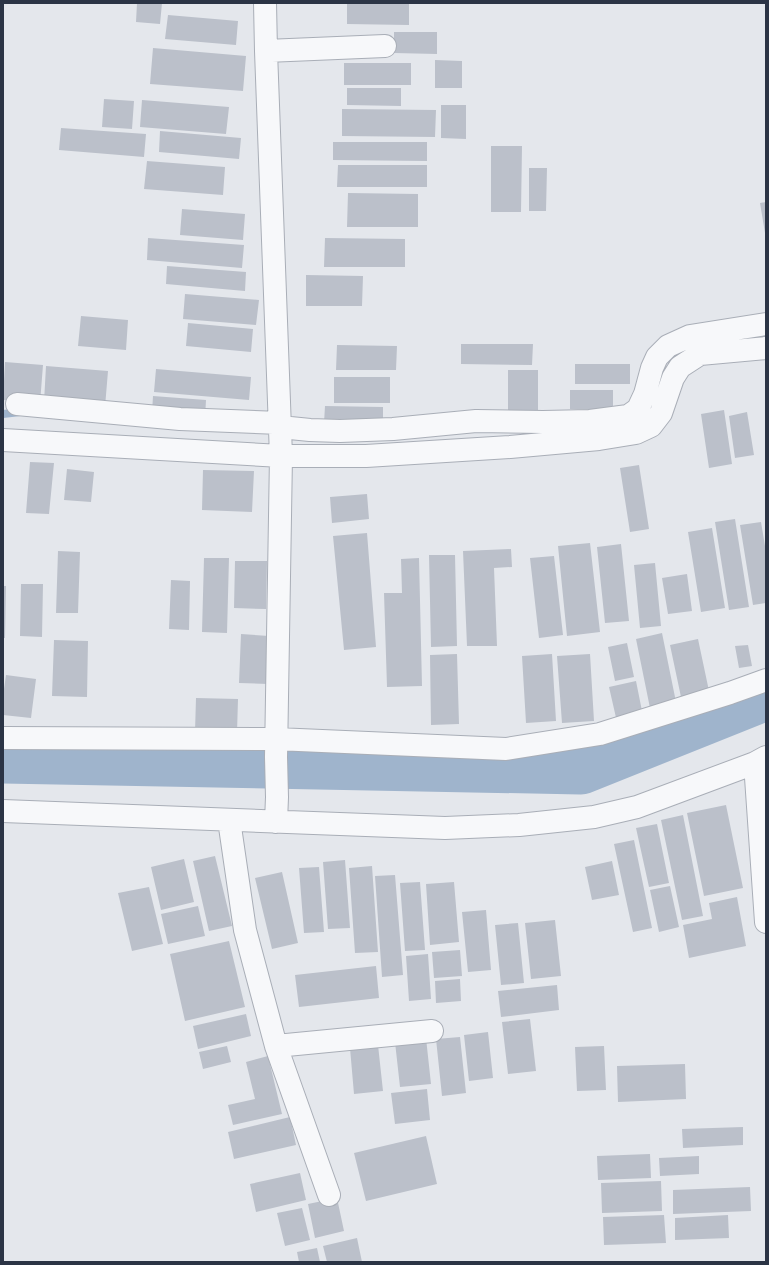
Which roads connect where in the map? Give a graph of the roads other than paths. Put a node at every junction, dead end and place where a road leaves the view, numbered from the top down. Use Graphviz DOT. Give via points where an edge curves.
graph roads {
  1 [pos="265,3"];
  2 [pos="385,46"];
  3 [pos="266,51"];
  4 [pos="766,324"];
  5 [pos="766,348"];
  6 [pos="16,404"];
  7 [pos="281,436"];
  8 [pos="3,440"];
  9 [pos="766,680"];
  10 [pos="3,738"];
  11 [pos="276,748"];
  12 [pos="760,760"];
  13 [pos="3,811"];
  14 [pos="229,820"];
  15 [pos="276,822"];
  16 [pos="766,922"];
  17 [pos="432,1032"];
  18 [pos="276,1046"];
  19 [pos="329,1195"];
  1 -- 3 [label="street"];
  2 -- 3 [label="street"];
  3 -- 7 [label="street"];
  4 -- 7 [label="street" via="690,336 668,346 657,357 638,409 628,416 590,421 476,421 393,429 310,430"];
  5 -- 7 [label="street" via="700,354 680,367 673,378 661,413 651,426 636,433 510,447 382,455"];
  6 -- 7 [label="street" via="180,419"];
  7 -- 8 [label="street"];
  7 -- 11 [label="street"];
  9 -- 11 [label="street" via="600,734 506,749"];
  10 -- 11 [label="street"];
  11 -- 15 [label="street"];
  12 -- 15 [label="street" via="637,807 594,816 519,825 445,828"];
  12 -- 16 [label="street"];
  13 -- 14 [label="street"];
  14 -- 15 [label="street"];
  14 -- 18 [label="street" via="245,930"];
  17 -- 18 [label="street"];
  18 -- 19 [label="street"];
}
